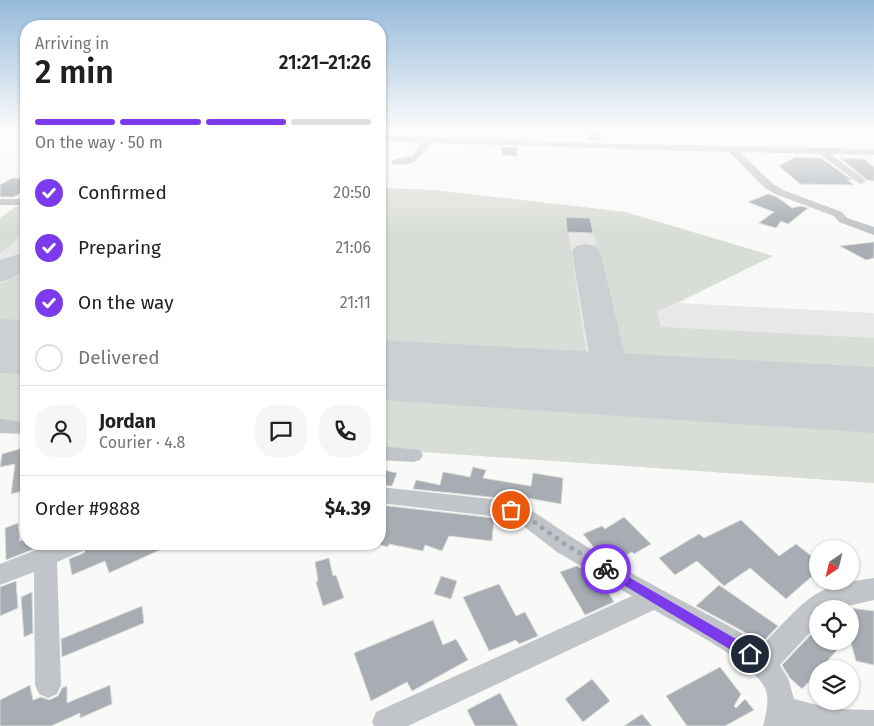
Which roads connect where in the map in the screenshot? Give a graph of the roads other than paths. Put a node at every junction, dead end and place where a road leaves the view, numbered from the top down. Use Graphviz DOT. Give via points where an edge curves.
graph roads {
  1 [pos="747,165"];
  2 [pos="839,165"];
  3 [pos="860,181"];
  4 [pos="2,202"];
  5 [pos="20,202"];
  6 [pos="20,205"];
  7 [pos="874,231"];
  8 [pos="0,426"];
  9 [pos="20,428"];
  10 [pos="386,453"];
  11 [pos="413,455"];
  12 [pos="386,496"];
  13 [pos="60,550"];
  14 [pos="45,556"];
  15 [pos="0,575"];
  16 [pos="874,589"];
  17 [pos="654,598"];
  18 [pos="763,664"];
  19 [pos="48,685"];
  20 [pos="779,718"];
  21 [pos="386,722"];
  22 [pos="874,724"];
  1 -- 7 [label="street" via="779,192"];
  2 -- 3 [label="street"];
  4 -- 5 [label="street"];
  4 -- 6 [label="street"];
  8 -- 9 [label="street"];
  10 -- 11 [label="street"];
  12 -- 17 [label="street" via="520,513"];
  13 -- 14 [label="street"];
  14 -- 15 [label="street"];
  14 -- 19 [label="street"];
  16 -- 18 [label="street" via="825,601"];
  17 -- 18 [label="street" via="731,641"];
  17 -- 21 [label="street"];
  18 -- 20 [label="street" via="778,685"];
  20 -- 22 [label="street"];
}
